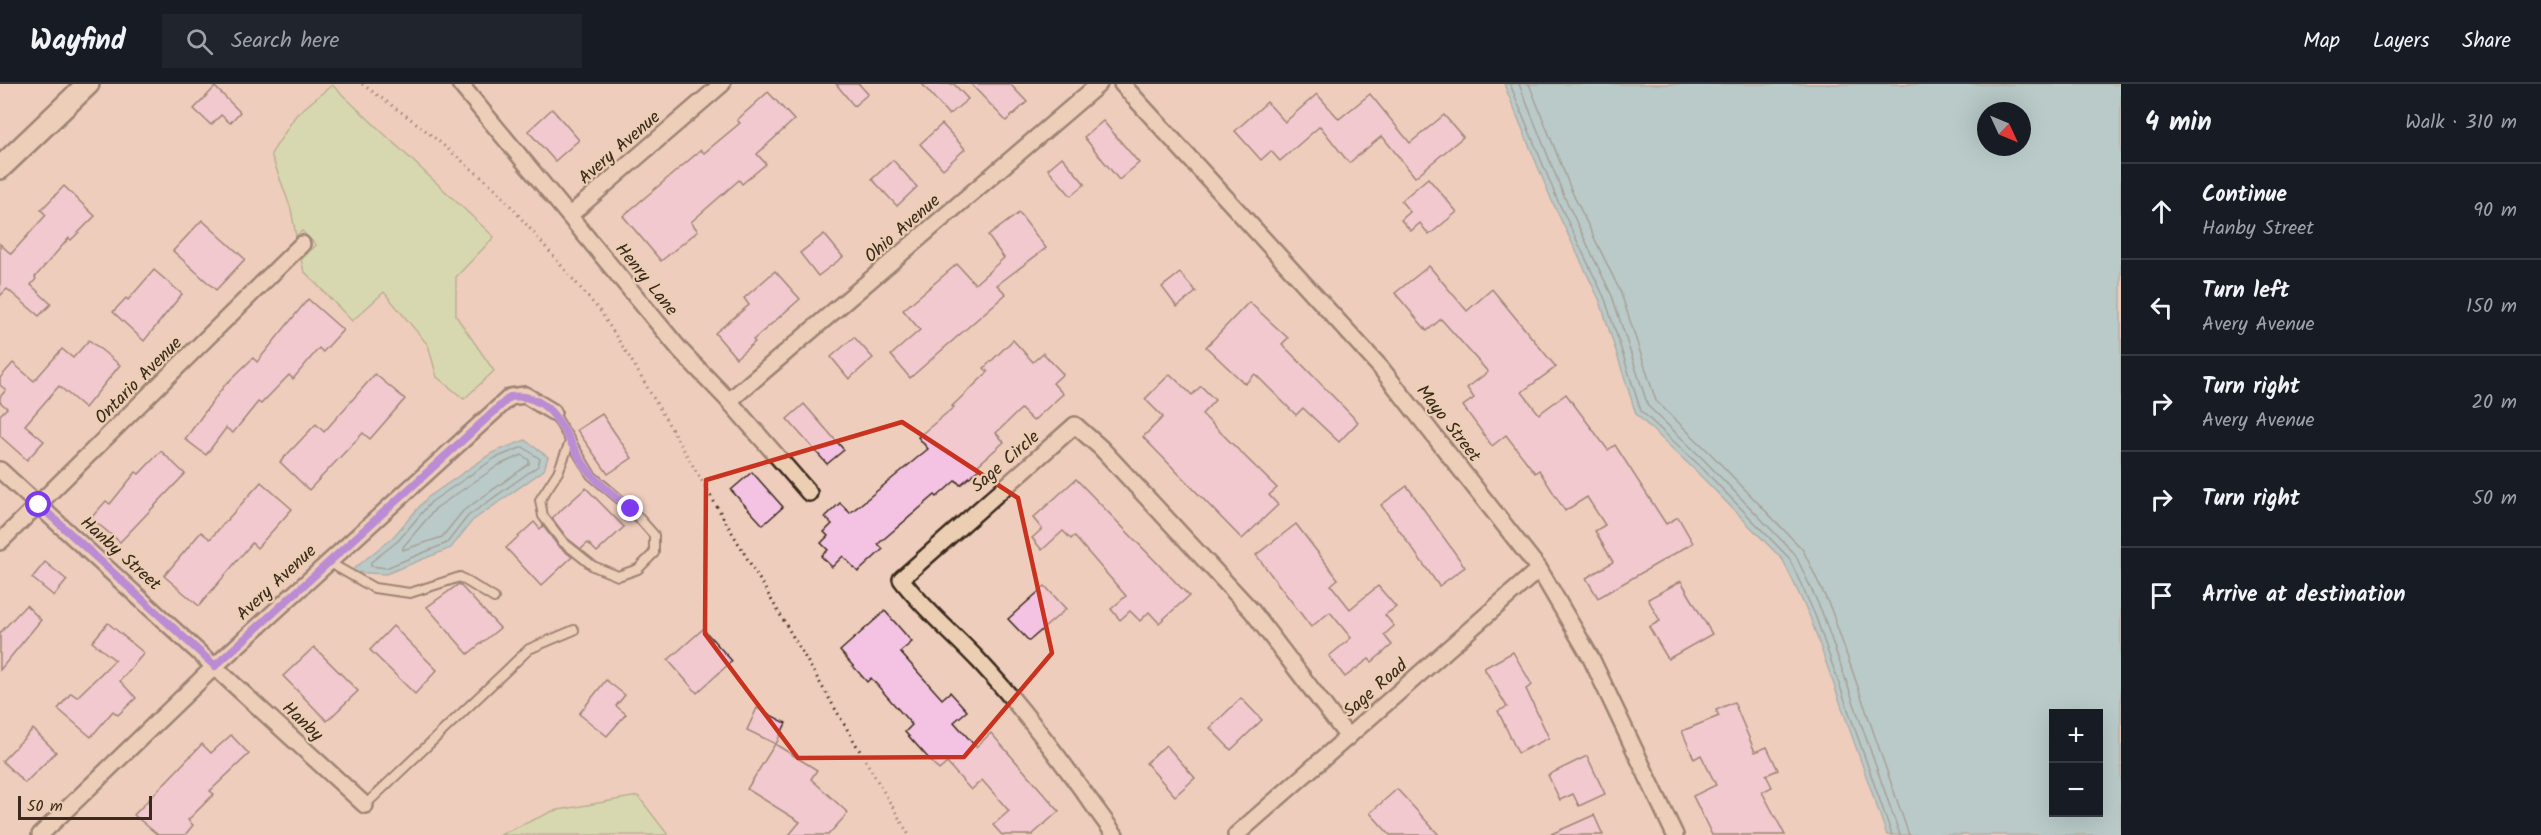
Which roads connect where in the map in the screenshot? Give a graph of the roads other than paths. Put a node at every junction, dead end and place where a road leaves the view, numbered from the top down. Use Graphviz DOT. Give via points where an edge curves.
graph roads {
  1 [pos="88,84"];
  2 [pos="460,84"];
  3 [pos="722,84"];
  4 [pos="1100,84"];
  5 [pos="1122,84"];
  6 [pos="0,168"];
  7 [pos="570,215"];
  8 [pos="302,244"];
  9 [pos="729,401"];
  10 [pos="553,412"];
  11 [pos="570,442"];
  12 [pos="0,470"];
  13 [pos="809,493"];
  14 [pos="39,505"];
  15 [pos="0,542"];
  16 [pos="327,562"];
  17 [pos="1539,569"];
  18 [pos="494,598"];
  19 [pos="574,630"];
  20 [pos="215,666"];
  21 [pos="1348,737"];
  22 [pos="365,805"];
  23 [pos="40,835"];
  24 [pos="1115,835"];
  25 [pos="1236,835"];
  26 [pos="1675,835"];
  1 -- 6 [label="street"];
  2 -- 7 [label="street, Henry Lane"];
  3 -- 7 [label="street, Avery Avenue"];
  4 -- 9 [label="street, Ohio Avenue"];
  5 -- 17 [label="street, Mayo Street" via="1380,366"];
  7 -- 9 [label="street, Henry Lane" via="681,351"];
  8 -- 14 [label="street, Ontario Avenue"];
  9 -- 13 [label="street, Henry Lane"];
  10 -- 11 [label="lane"];
  10 -- 16 [label="street, Avery Avenue" via="525,395 510,397"];
  11 -- 11 [label="lane" via="591,475 654,534 654,553 638,569 618,576 593,566 563,542 543,516 540,500 558,472"];
  12 -- 14 [label="street, Hanby Street"];
  14 -- 15 [label="street, Ontario Avenue"];
  14 -- 20 [label="street, Hanby Street"];
  16 -- 18 [label="lane" via="374,588 410,593 460,577"];
  16 -- 20 [label="street, Avery Avenue"];
  17 -- 21 [label="street, Sage Road"];
  17 -- 26 [label="street, Mayo Street" via="1591,658"];
  19 -- 22 [label="lane" via="529,649"];
  20 -- 22 [label="street, Hanby"];
  20 -- 23 [label="street, Avery Avenue"];
  21 -- 24 [label="street, Sage Circle" via="1252,611 1076,425 901,579 1041,732"];
  21 -- 25 [label="street, Sage Road"];
}
